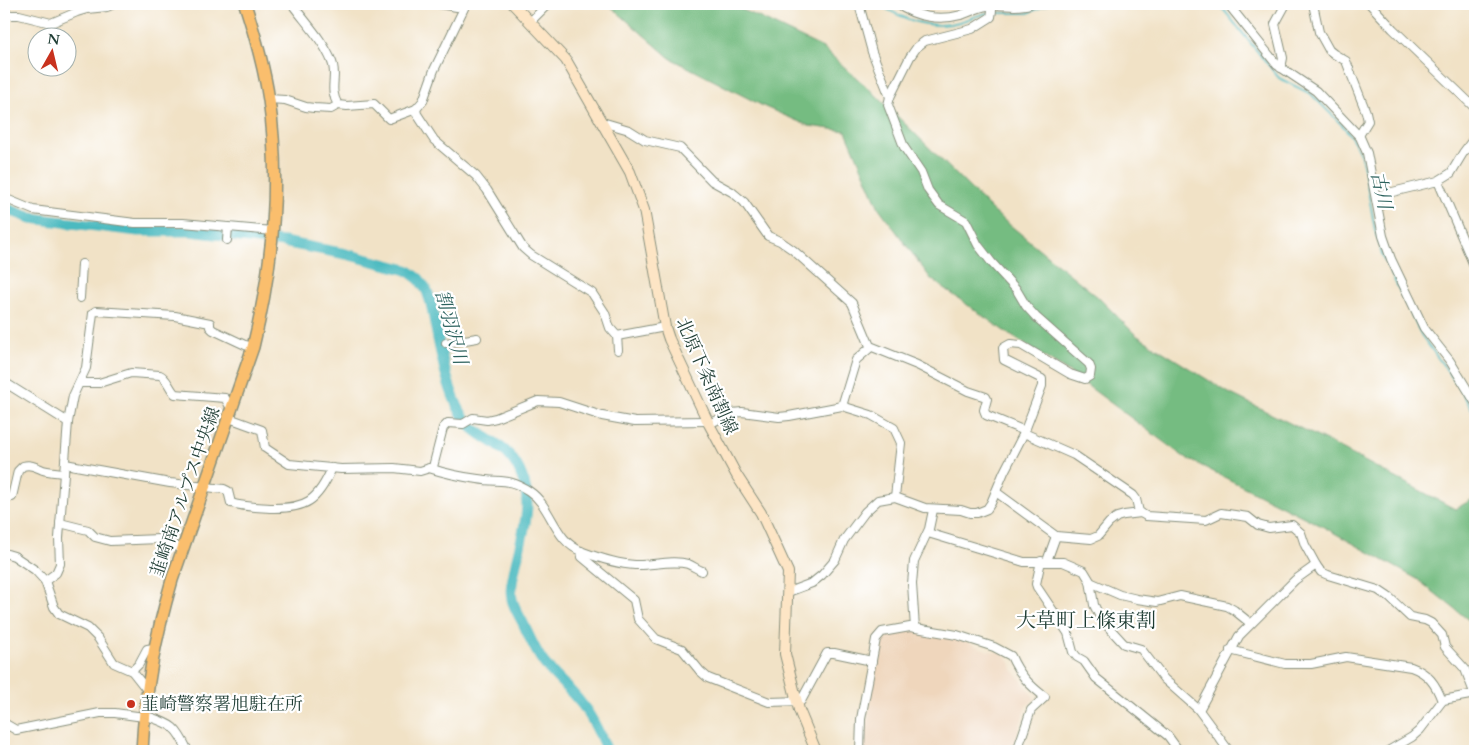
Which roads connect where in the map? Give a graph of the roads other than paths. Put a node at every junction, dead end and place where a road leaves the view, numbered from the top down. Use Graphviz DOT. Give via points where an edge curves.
graph roads {
  1 [pos="114,4"];
  2 [pos="245,4"];
  3 [pos="292,4"];
  4 [pos="439,4"];
  5 [pos="466,4"];
  6 [pos="512,4"];
  7 [pos="548,4"];
  8 [pos="860,4"];
  9 [pos="898,4"];
  10 [pos="1030,4"];
  11 [pos="1228,4"];
  12 [pos="1286,4"];
  13 [pos="1313,4"];
  14 [pos="1370,4"];
  15 [pos="993,8"];
  16 [pos="4,15"];
  17 [pos="530,22"];
  18 [pos="1281,68"];
  19 [pos="890,97"];
  20 [pos="268,99"];
  21 [pos="338,105"];
  22 [pos="1475,108"];
  23 [pos="416,109"];
  24 [pos="602,122"];
  25 [pos="1360,134"];
  26 [pos="1475,136"];
  27 [pos="1438,181"];
  28 [pos="1376,196"];
  29 [pos="4,198"];
  30 [pos="228,228"];
  31 [pos="272,239"];
  32 [pos="228,240"];
  33 [pos="82,264"];
  34 [pos="1475,268"];
  35 [pos="80,298"];
  36 [pos="665,327"];
  37 [pos="617,336"];
  38 [pos="477,338"];
  39 [pos="446,343"];
  40 [pos="253,347"];
  41 [pos="871,347"];
  42 [pos="618,350"];
  43 [pos="4,382"];
  44 [pos="80,383"];
  45 [pos="1475,402"];
  46 [pos="842,406"];
  47 [pos="231,414"];
  48 [pos="68,422"];
  49 [pos="708,422"];
  50 [pos="1025,432"];
  51 [pos="65,464"];
  52 [pos="332,468"];
  53 [pos="429,468"];
  54 [pos="64,474"];
  55 [pos="204,487"];
  56 [pos="996,492"];
  57 [pos="895,497"];
  58 [pos="4,498"];
  59 [pos="933,510"];
  60 [pos="1141,513"];
  61 [pos="60,523"];
  62 [pos="928,533"];
  63 [pos="1056,536"];
  64 [pos="182,549"];
  65 [pos="581,551"];
  66 [pos="4,553"];
  67 [pos="1044,561"];
  68 [pos="1316,565"];
  69 [pos="702,571"];
  70 [pos="45,581"];
  71 [pos="1090,582"];
  72 [pos="788,592"];
  73 [pos="1250,623"];
  74 [pos="915,628"];
  75 [pos="154,648"];
  76 [pos="1230,650"];
  77 [pos="872,661"];
  78 [pos="132,671"];
  79 [pos="147,690"];
  80 [pos="1475,694"];
  81 [pos="1442,701"];
  82 [pos="797,702"];
  83 [pos="1199,710"];
  84 [pos="144,716"];
  85 [pos="4,723"];
  86 [pos="142,751"];
  87 [pos="188,751"];
  88 [pos="816,751"];
  89 [pos="860,751"];
  90 [pos="1017,751"];
  91 [pos="1179,751"];
  92 [pos="1229,751"];
  93 [pos="1388,751"];
  1 -- 16 [label="street" via="77,12 51,23 19,15"];
  2 -- 20 [label="main road, 韮崎南アルプス中央線"];
  3 -- 21 [label="street" via="316,34 332,63 333,93"];
  4 -- 5 [label="street" via="457,7"];
  5 -- 23 [label="street" via="434,70 423,101"];
  6 -- 17 [label="main road, 北原下条南割線"];
  7 -- 17 [label="street"];
  8 -- 19 [label="street" via="872,52"];
  9 -- 15 [label="street" via="923,16 938,18 988,6"];
  10 -- 15 [label="street"];
  11 -- 18 [label="street"];
  12 -- 18 [label="street" via="1276,24 1283,58"];
  13 -- 25 [label="street" via="1319,32 1334,54 1346,62 1366,112 1367,124"];
  14 -- 22 [label="street"];
  15 -- 19 [label="street" via="972,29 925,41 917,47"];
  17 -- 24 [label="main road, 北原下条南割線" via="566,60"];
  18 -- 28 [label="street" via="1311,87 1356,132 1367,153"];
  19 -- 50 [label="street" via="888,105 904,147 939,205 966,221 978,245 1016,289 1031,312 1091,369 1090,376 1085,379 1070,374 1021,345 1010,344 1003,348 1004,360 1042,379"];
  20 -- 21 [label="street" via="314,108 330,109"];
  20 -- 31 [label="main road, 韮崎南アルプス中央線" via="275,168"];
  21 -- 23 [label="street" via="374,104 389,119"];
  23 -- 37 [label="street" via="434,140 476,176 487,190 523,248 592,293"];
  24 -- 36 [label="main road, 北原下条南割線" via="630,172 644,210"];
  24 -- 41 [label="street" via="630,130 646,140 680,148 712,181 744,202 768,236 793,250 852,303"];
  26 -- 27 [label="street" via="1451,173"];
  27 -- 28 [label="street"];
  27 -- 34 [label="street"];
  28 -- 45 [label="street" via="1386,246 1424,328 1450,361"];
  29 -- 30 [label="street" via="33,210 135,223 183,223"];
  30 -- 31 [label="street"];
  30 -- 32 [label="street"];
  31 -- 40 [label="main road, 韮崎南アルプス中央線" via="262,312"];
  33 -- 35 [label="street"];
  36 -- 37 [label="street"];
  36 -- 49 [label="main road, 北原下条南割線"];
  37 -- 42 [label="street"];
  38 -- 39 [label="street"];
  40 -- 44 [label="street" via="213,330 210,323 174,316 96,312 92,316 86,368"];
  40 -- 47 [label="main road, 韮崎南アルプス中央線"];
  41 -- 46 [label="street" via="856,360"];
  41 -- 50 [label="street" via="986,397 986,415"];
  43 -- 48 [label="street"];
  44 -- 47 [label="street" via="99,383 131,373 160,375 175,394 224,398"];
  44 -- 48 [label="street" via="73,396"];
  46 -- 49 [label="street" via="779,417 732,413"];
  46 -- 57 [label="street" via="871,415 894,428 901,443"];
  47 -- 52 [label="street" via="262,430 265,448 290,464"];
  47 -- 55 [label="main road, 韮崎南アルプス中央線"];
  48 -- 51 [label="street"];
  49 -- 53 [label="street" via="635,422 602,416 559,402 538,401 496,418 473,418 463,424 448,423 443,428 433,466"];
  49 -- 72 [label="main road, 北原下条南割線" via="771,532 788,572"];
  50 -- 56 [label="street"];
  50 -- 60 [label="street" via="1091,466 1133,495"];
  51 -- 54 [label="street"];
  51 -- 55 [label="street"];
  52 -- 53 [label="street" via="420,471"];
  52 -- 55 [label="street" via="318,493 300,506 291,508 240,506 231,503 228,491"];
  53 -- 65 [label="street" via="479,480 514,482 546,508 562,537"];
  54 -- 58 [label="street" via="23,466 18,471 12,497"];
  54 -- 61 [label="street"];
  55 -- 64 [label="main road, 韮崎南アルプス中央線"];
  56 -- 59 [label="street" via="987,509 977,513"];
  56 -- 63 [label="street"];
  57 -- 59 [label="street"];
  57 -- 72 [label="street" via="872,504 822,574 812,583"];
  59 -- 62 [label="street"];
  60 -- 63 [label="street" via="1117,517 1091,539"];
  60 -- 68 [label="street" via="1152,517 1206,520 1221,513 1248,517 1269,528 1292,525 1301,533"];
  61 -- 64 [label="street" via="88,530 94,537 110,540 160,539"];
  61 -- 70 [label="street" via="60,564 56,573"];
  62 -- 67 [label="street" via="1024,562"];
  62 -- 74 [label="street" via="913,568"];
  63 -- 67 [label="street"];
  64 -- 75 [label="main road, 韮崎南アルプス中央線"];
  65 -- 69 [label="street" via="626,564 678,563"];
  65 -- 82 [label="street" via="582,557 634,600 638,619 656,639 682,649 708,678 769,702"];
  66 -- 70 [label="street" via="14,556"];
  67 -- 71 [label="street" via="1076,566 1084,571"];
  67 -- 91 [label="street" via="1036,584 1068,633 1073,652 1096,678 1168,736"];
  68 -- 73 [label="street" via="1295,580"];
  68 -- 80 [label="street" via="1328,575 1378,590 1410,617 1431,624 1442,635 1445,648 1465,669"];
  70 -- 78 [label="street" via="59,614 83,624 98,638 114,663"];
  71 -- 73 [label="street" via="1137,599 1157,602 1180,596 1226,606"];
  71 -- 83 [label="street" via="1094,605 1106,626 1124,644 1141,649 1164,679"];
  72 -- 82 [label="main road, 北原下条南割線" via="785,654"];
  73 -- 76 [label="street"];
  74 -- 77 [label="street" via="882,632 876,639"];
  74 -- 90 [label="street" via="971,639 999,649 1011,656 1030,686 1045,697 1031,710"];
  75 -- 78 [label="street" via="147,649"];
  75 -- 79 [label="main road, 韮崎南アルプス中央線"];
  76 -- 81 [label="street" via="1286,664 1311,664 1346,656 1411,667 1430,678"];
  76 -- 83 [label="street"];
  77 -- 82 [label="street" via="828,653 801,701"];
  77 -- 89 [label="street" via="861,719"];
  78 -- 79 [label="street"];
  79 -- 84 [label="main road, 韮崎南アルプス中央線"];
  80 -- 81 [label="street"];
  81 -- 93 [label="street" via="1420,730"];
  82 -- 88 [label="main road, 北原下条南割線"];
  83 -- 92 [label="street"];
  84 -- 85 [label="street" via="100,713 16,730"];
  84 -- 86 [label="main road, 韮崎南アルプス中央線"];
  84 -- 87 [label="street" via="172,726"];
}
